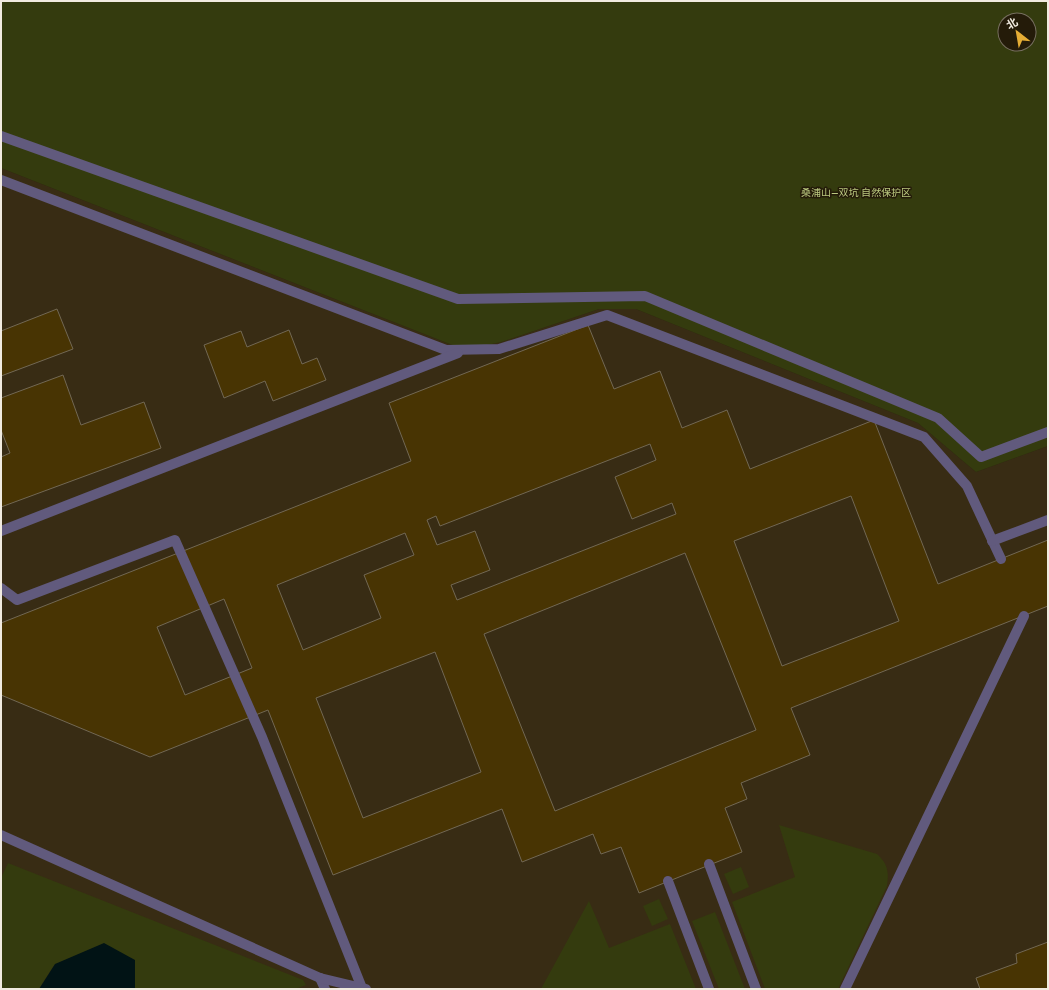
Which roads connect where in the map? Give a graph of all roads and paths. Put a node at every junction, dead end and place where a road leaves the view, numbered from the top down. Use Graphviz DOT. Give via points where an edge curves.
graph roads {
  1 [pos="1,136"];
  2 [pos="1,180"];
  3 [pos="465,350"];
  4 [pos="1048,432"];
  5 [pos="1048,520"];
  6 [pos="1,531"];
  7 [pos="992,541"];
  8 [pos="1000,559"];
  9 [pos="1,588"];
  10 [pos="1024,616"];
  11 [pos="1,835"];
  12 [pos="709,864"];
  13 [pos="668,881"];
  14 [pos="320,978"];
  15 [pos="364,988"];
  16 [pos="325,989"];
  17 [pos="709,989"];
  18 [pos="756,989"];
  19 [pos="845,989"];
  1 -- 4 [label="street" via="458,299 645,296 938,418 981,456"];
  2 -- 3 [label="street" via="446,350"];
  3 -- 6 [label="street"];
  3 -- 7 [label="street" via="499,349 607,315 924,437 967,486"];
  5 -- 7 [label="street"];
  7 -- 8 [label="street"];
  9 -- 15 [label="street" via="17,600 175,540 262,738"];
  10 -- 19 [label="street"];
  11 -- 14 [label="street"];
  12 -- 18 [label="street"];
  13 -- 17 [label="street"];
  14 -- 15 [label="street"];
  14 -- 16 [label="street"];
}
